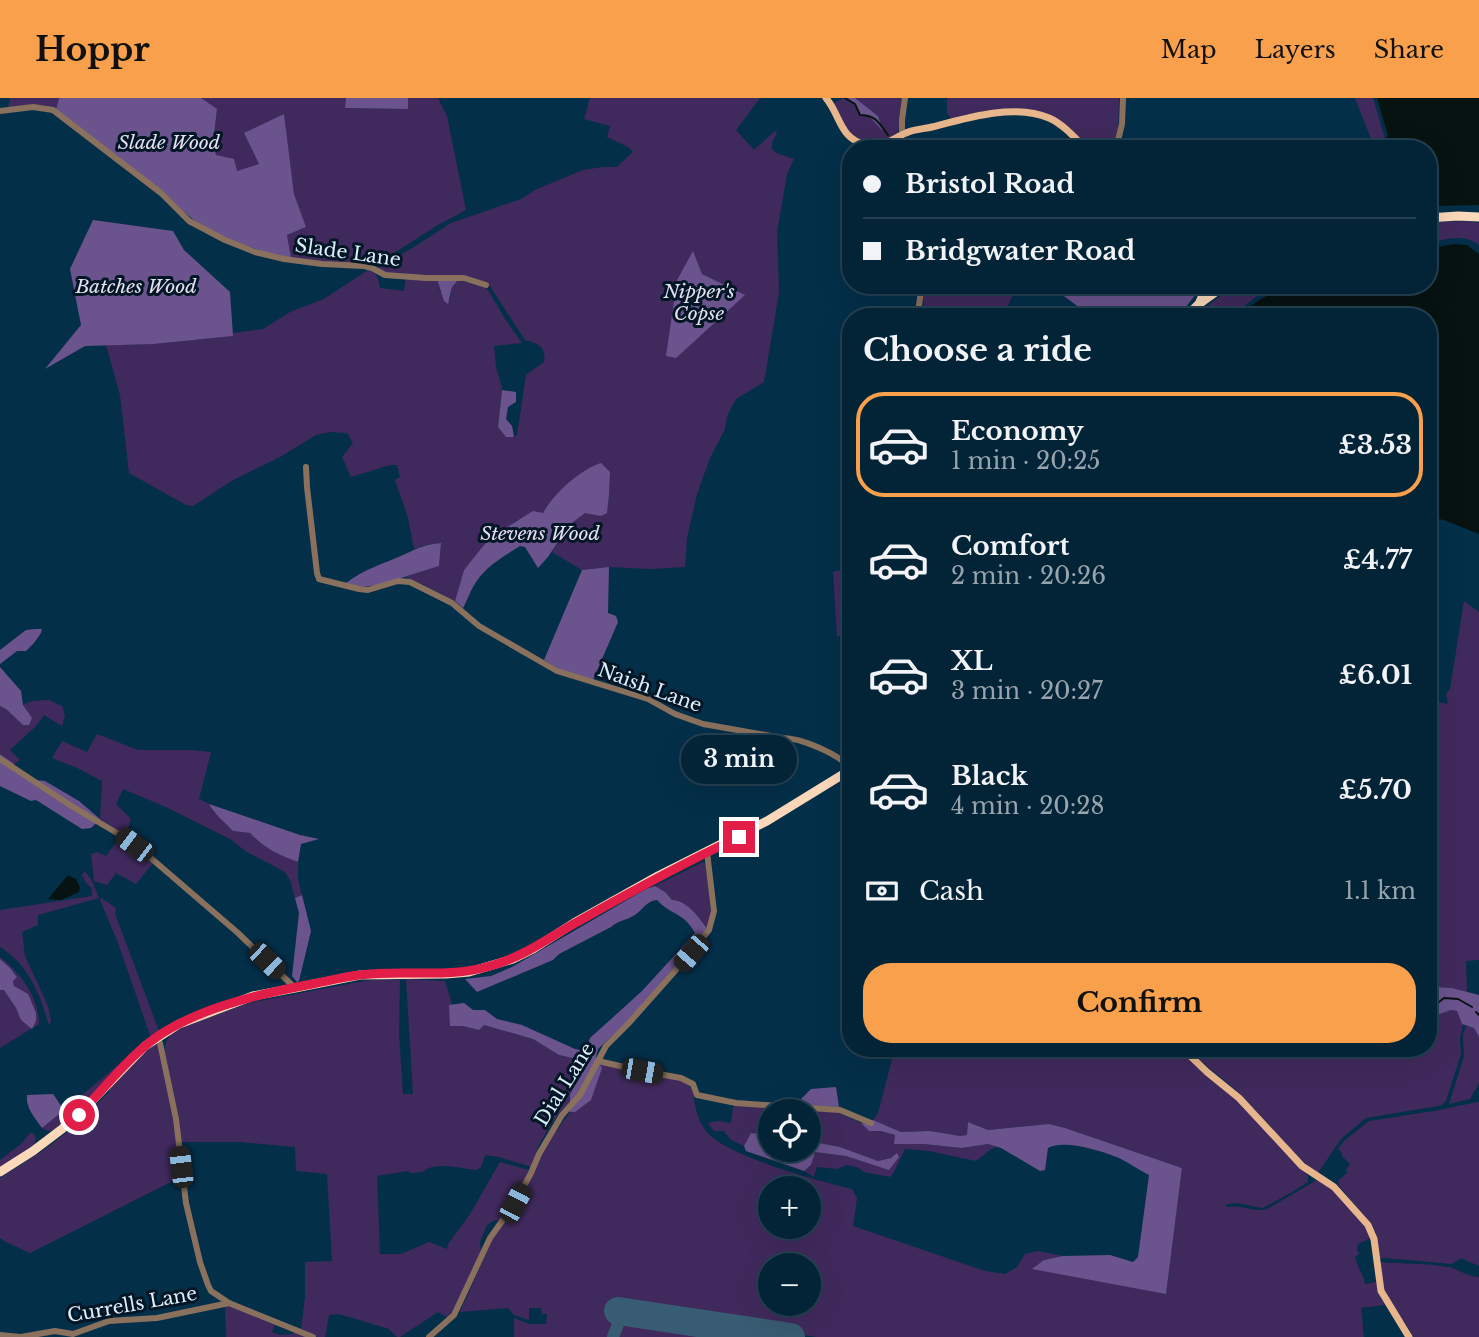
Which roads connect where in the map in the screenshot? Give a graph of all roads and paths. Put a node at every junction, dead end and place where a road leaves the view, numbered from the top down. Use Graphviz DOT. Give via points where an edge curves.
graph roads {
  1 [pos="826,98"];
  2 [pos="905,98"];
  3 [pos="1123,98"];
  4 [pos="0,111"];
  5 [pos="899,137"];
  6 [pos="855,140"];
  7 [pos="891,140"];
  8 [pos="898,140"];
  9 [pos="1075,140"];
  10 [pos="1118,140"];
  11 [pos="1437,217"];
  12 [pos="1479,217"];
  13 [pos="486,285"];
  14 [pos="1204,294"];
  15 [pos="1214,294"];
  16 [pos="1203,301"];
  17 [pos="1196,308"];
  18 [pos="306,467"];
  19 [pos="0,759"];
  20 [pos="842,760"];
  21 [pos="842,774"];
  22 [pos="707,852"];
  23 [pos="295,988"];
  24 [pos="157,1037"];
  25 [pos="1191,1057"];
  26 [pos="598,1061"];
  27 [pos="871,1123"];
  28 [pos="0,1172"];
  29 [pos="229,1303"];
  30 [pos="0,1335"];
  31 [pos="313,1337"];
  32 [pos="429,1337"];
  33 [pos="1409,1337"];
  1 -- 6 [label="main road" via="843,131"];
  2 -- 5 [label="street"];
  3 -- 10 [label="street"];
  4 -- 13 [label="street, Slade Lane" via="53,110 161,193 189,221 239,247 298,261 364,266 385,275 464,278"];
  5 -- 7 [label="main road"];
  5 -- 8 [label="street"];
  5 -- 9 [label="main road" via="970,117 1023,113 1052,120"];
  11 -- 12 [label="highway"];
  14 -- 16 [label="highway"];
  15 -- 16 [label="highway"];
  16 -- 17 [label="highway"];
  18 -- 20 [label="street, Naish Lane" via="319,579 368,590 405,581 452,603 480,626 557,671 648,699 703,723 791,738"];
  19 -- 23 [label="street" via="145,853"];
  21 -- 22 [label="highway"];
  22 -- 23 [label="highway" via="533,949 492,966 446,974 360,975"];
  22 -- 26 [label="street, Dial Lane" via="714,911 709,930 606,1046"];
  23 -- 24 [label="highway" via="216,1009"];
  24 -- 28 [label="highway" via="79,1115"];
  24 -- 29 [label="street" via="200,1262 211,1291"];
  25 -- 33 [label="main road" via="1239,1098 1302,1166 1334,1187 1368,1225 1381,1291"];
  26 -- 27 [label="street" via="681,1077 693,1084 697,1095 736,1103 840,1110"];
  26 -- 32 [label="street, Dial Lane" via="539,1154 515,1203 489,1238 454,1315"];
  29 -- 30 [label="street, Currells Lane" via="157,1318 108,1321 73,1334"];
  29 -- 31 [label="street"];
}
